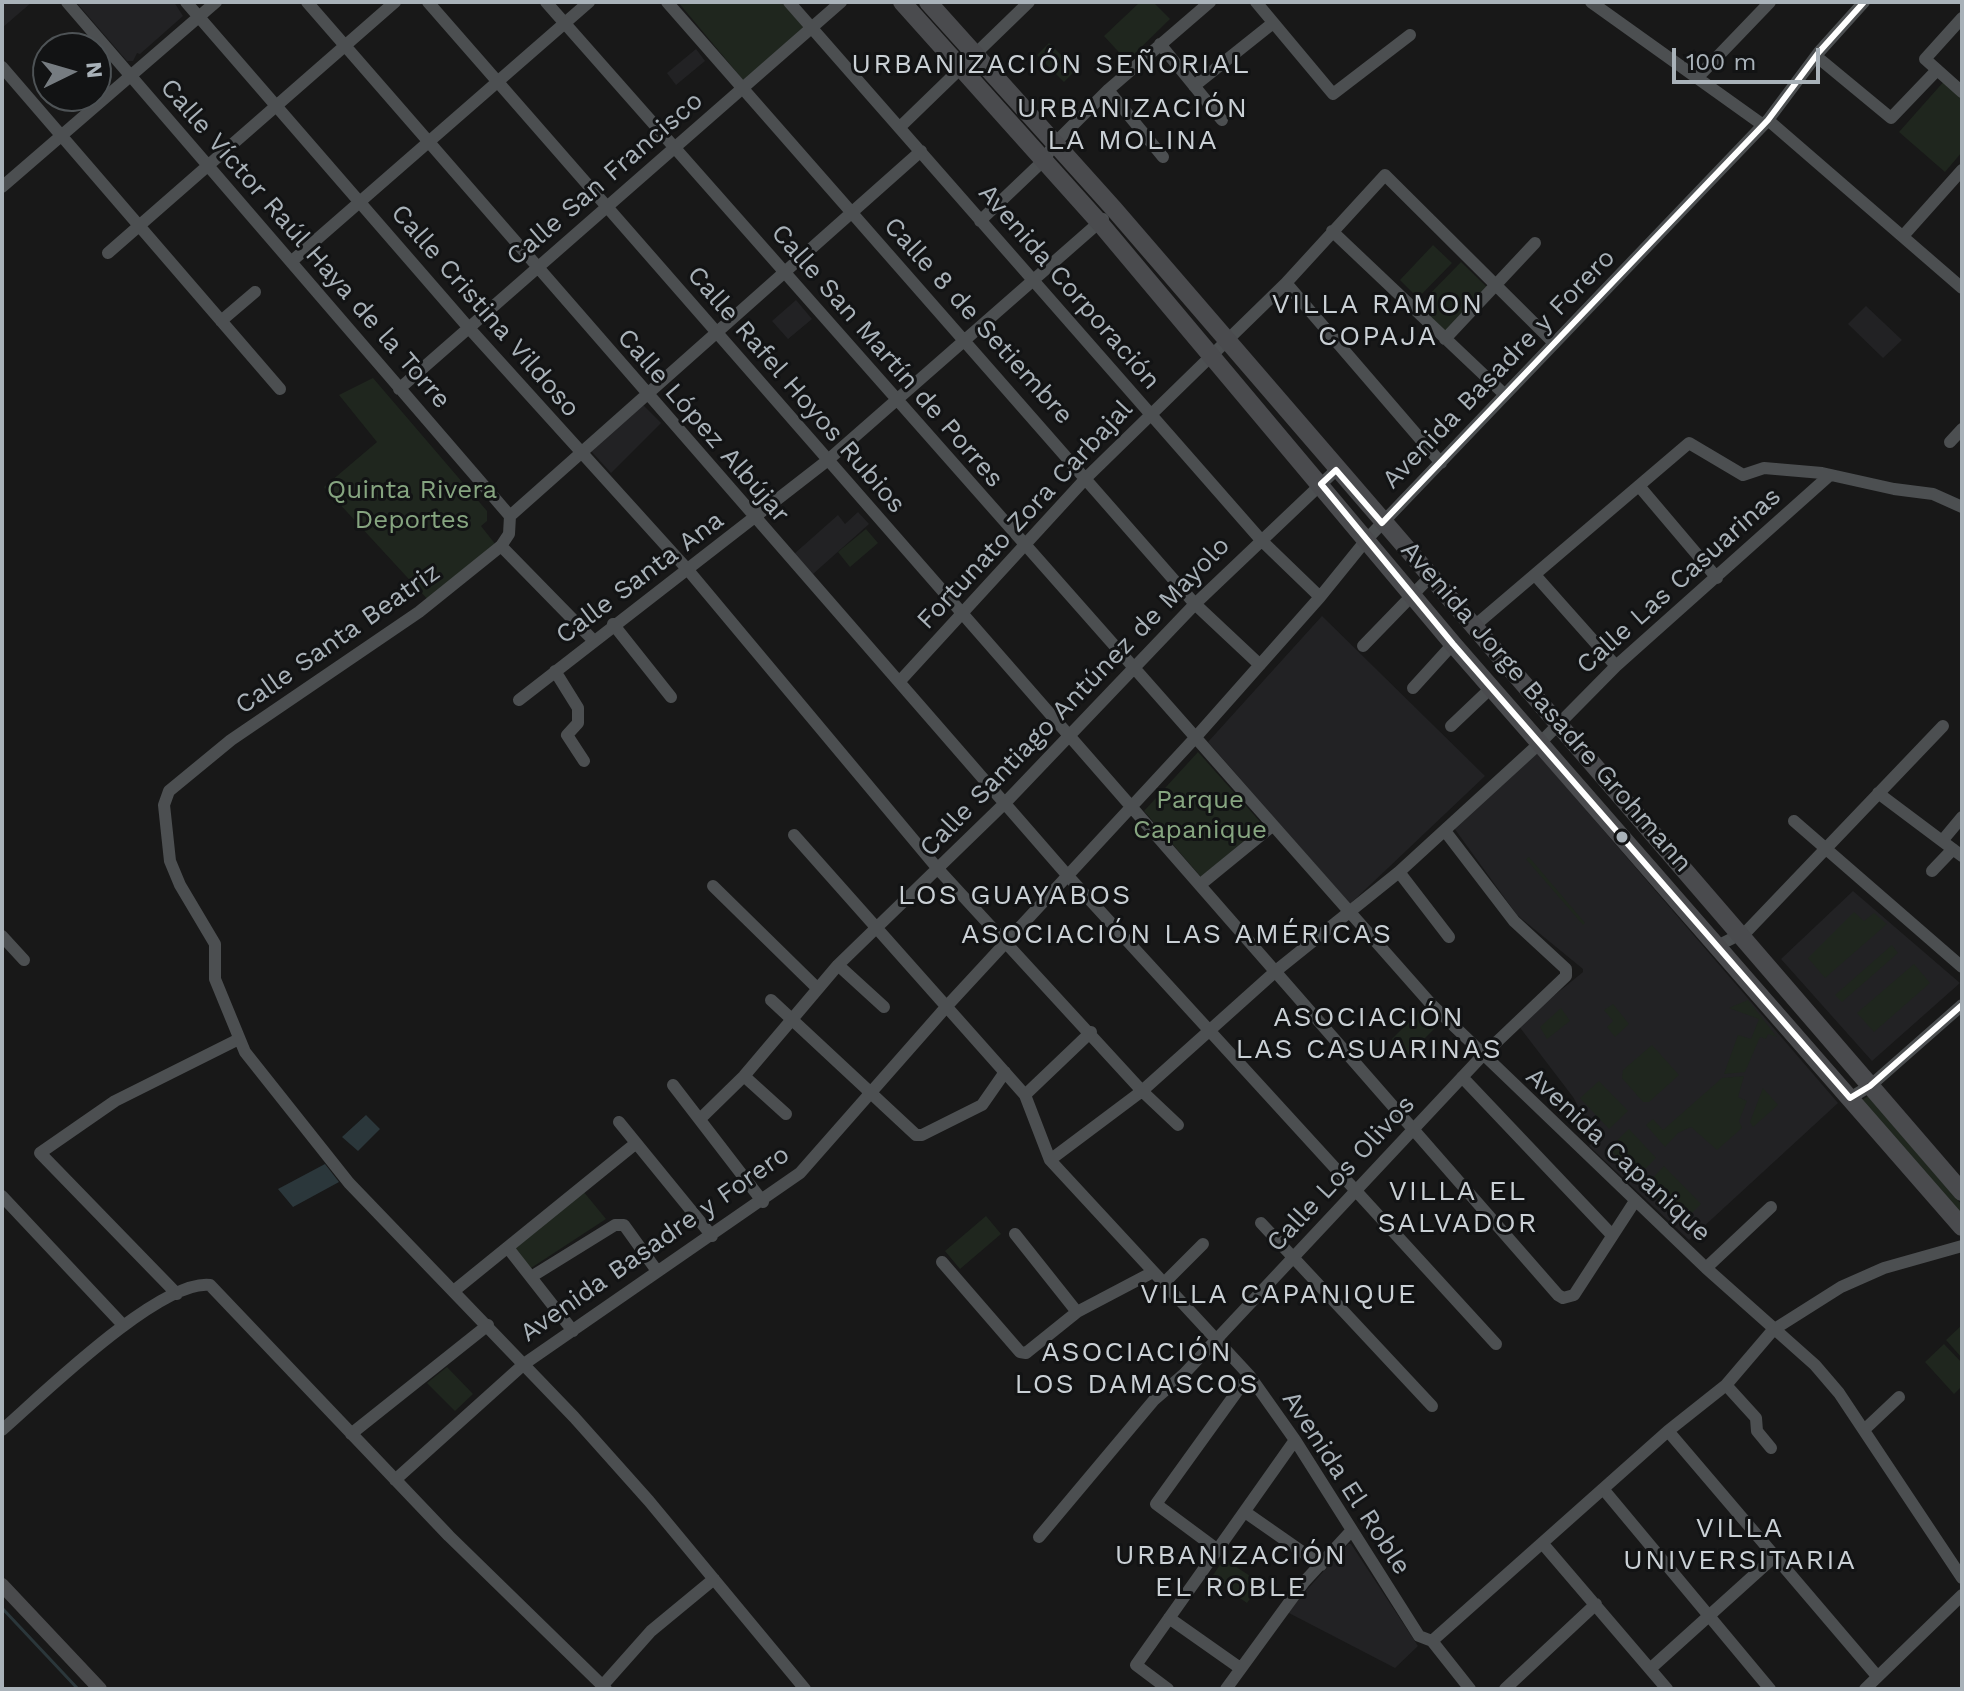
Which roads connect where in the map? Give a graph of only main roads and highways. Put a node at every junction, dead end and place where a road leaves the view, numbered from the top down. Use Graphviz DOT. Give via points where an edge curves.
graph roads {
  1 [pos="902,2"];
  2 [pos="928,2"];
  3 [pos="1492,651"];
  4 [pos="1475,667"];
  5 [pos="1962,1192"];
  6 [pos="1962,1227"];
  7 [pos="2,1585"];
  8 [pos="100,1689"];
  1 -- 4 [label="highway, Avenida Jorge Basadre Grohmann" via="1099,222"];
  2 -- 3 [label="highway, Avenida Jorge Basadre Grohmann" via="1114,209"];
  3 -- 4 [label="highway"];
  3 -- 5 [label="highway, Avenida Jorge Basadre Grohmann"];
  4 -- 6 [label="highway, Avenida Jorge Basadre Grohmann"];
  7 -- 8 [label="main road"];
}
